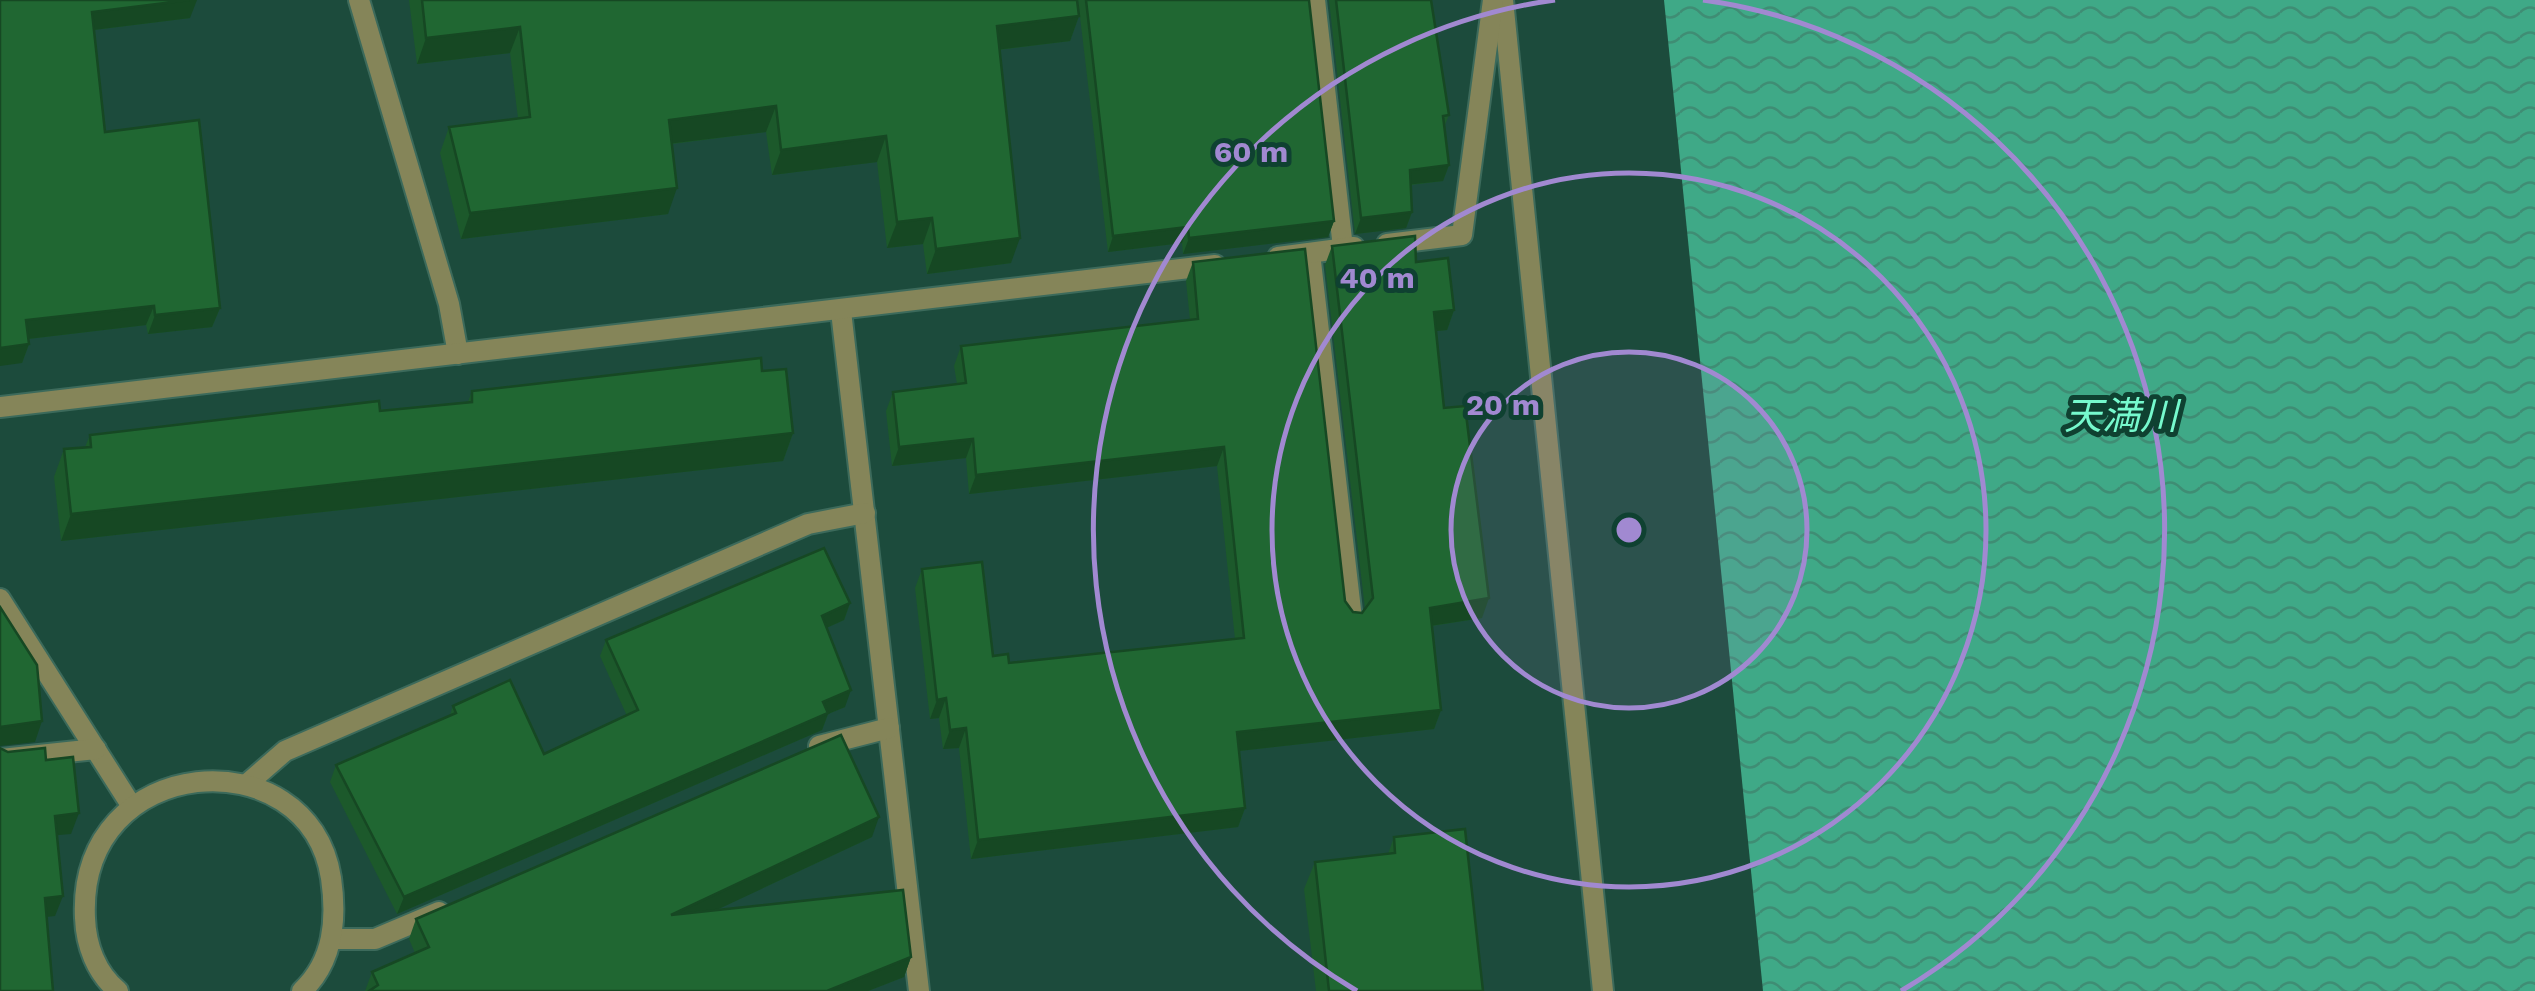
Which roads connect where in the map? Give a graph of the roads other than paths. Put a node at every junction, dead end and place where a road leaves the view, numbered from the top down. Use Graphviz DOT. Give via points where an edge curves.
graph roads {
  1 [pos="359,0"];
  2 [pos="1315,0"];
  3 [pos="1494,0"];
  4 [pos="1503,0"];
  5 [pos="1343,248"];
  6 [pos="1310,253"];
  7 [pos="842,311"];
  8 [pos="458,354"];
  9 [pos="0,407"];
  10 [pos="864,513"];
  11 [pos="0,599"];
  12 [pos="1352,619"];
  13 [pos="889,728"];
  14 [pos="96,748"];
  15 [pos="801,754"];
  16 [pos="0,759"];
  17 [pos="247,784"];
  18 [pos="131,804"];
  19 [pos="464,901"];
  20 [pos="332,939"];
  21 [pos="106,988"];
  22 [pos="313,988"];
  23 [pos="919,991"];
  24 [pos="1603,991"];
  1 -- 8 [label="street"];
  2 -- 5 [label="street"];
  3 -- 5 [label="street" via="1462,235"];
  4 -- 24 [label="street"];
  5 -- 6 [label="street"];
  6 -- 7 [label="street"];
  6 -- 12 [label="street"];
  7 -- 8 [label="street"];
  7 -- 10 [label="street"];
  8 -- 9 [label="street"];
  10 -- 13 [label="street"];
  10 -- 17 [label="street" via="808,524 303,744"];
  11 -- 14 [label="street"];
  13 -- 15 [label="street" via="837,738"];
  13 -- 23 [label="street"];
  14 -- 16 [label="street"];
  14 -- 18 [label="street"];
  17 -- 18 [label="street" via="185,780"];
  17 -- 20 [label="street" via="294,810 327,857 336,916"];
  18 -- 21 [label="street" via="102,837 83,885 86,938"];
  19 -- 20 [label="street" via="375,939"];
  20 -- 22 [label="street"];
}
